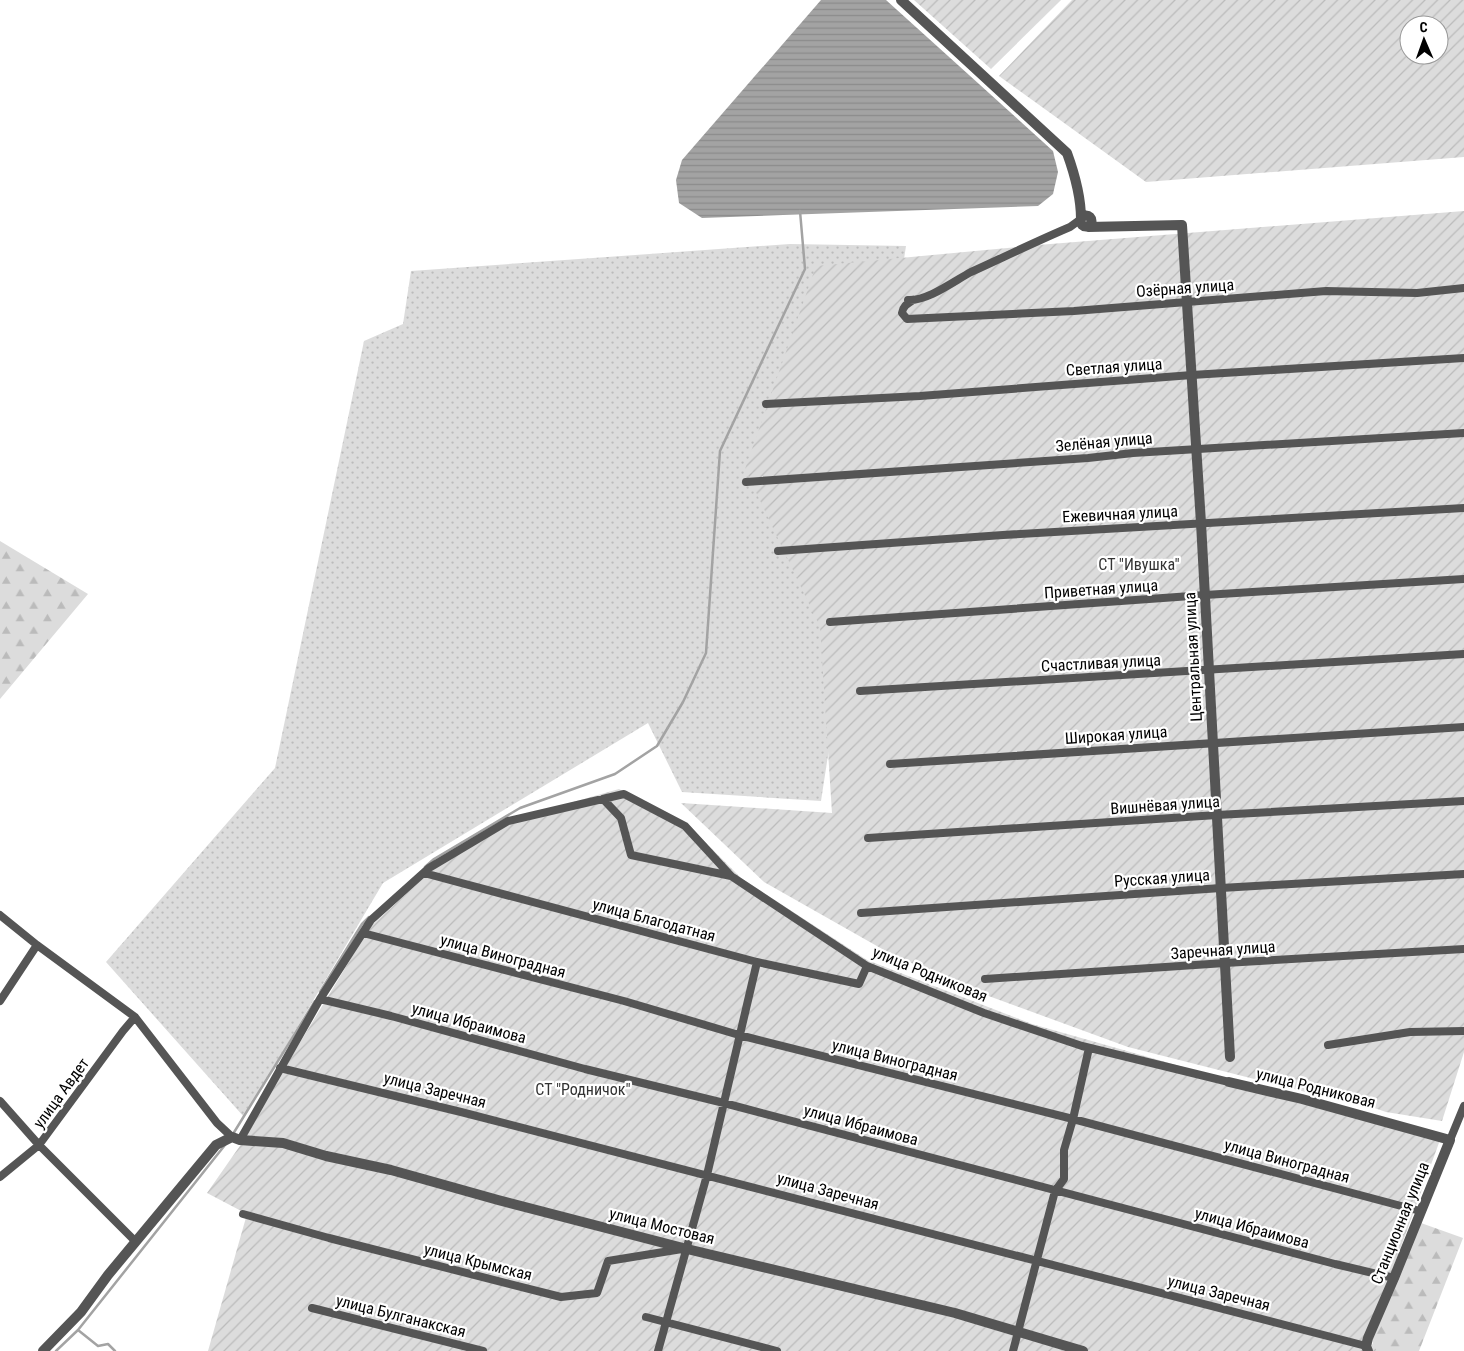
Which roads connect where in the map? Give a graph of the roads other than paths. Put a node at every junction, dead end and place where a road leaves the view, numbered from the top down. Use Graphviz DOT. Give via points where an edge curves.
graph roads {
  1 [pos="901,0"];
  2 [pos="1087,222"];
  3 [pos="1464,288"];
  4 [pos="904,300"];
  5 [pos="913,300"];
  6 [pos="1186,302"];
  7 [pos="1464,358"];
  8 [pos="1192,375"];
  9 [pos="766,404"];
  10 [pos="1464,433"];
  11 [pos="1196,449"];
  12 [pos="746,482"];
  13 [pos="1464,508"];
  14 [pos="1201,523"];
  15 [pos="778,551"];
  16 [pos="1464,580"];
  17 [pos="1205,595"];
  18 [pos="830,622"];
  19 [pos="1464,654"];
  20 [pos="1208,670"];
  21 [pos="860,691"];
  22 [pos="1464,727"];
  23 [pos="1213,742"];
  24 [pos="890,764"];
  25 [pos="602,799"];
  26 [pos="1464,801"];
  27 [pos="1217,815"];
  28 [pos="868,838"];
  29 [pos="424,873"];
  30 [pos="1464,874"];
  31 [pos="732,876"];
  32 [pos="1221,888"];
  33 [pos="861,912"];
  34 [pos="0,915"];
  35 [pos="363,933"];
  36 [pos="37,945"];
  37 [pos="1464,949"];
  38 [pos="757,962"];
  39 [pos="1225,963"];
  40 [pos="867,966"];
  41 [pos="985,979"];
  42 [pos="320,999"];
  43 [pos="0,1001"];
  44 [pos="135,1018"];
  45 [pos="1464,1031"];
  46 [pos="739,1034"];
  47 [pos="1328,1045"];
  48 [pos="1089,1048"];
  49 [pos="1230,1057"];
  50 [pos="280,1068"];
  51 [pos="1229,1082"];
  52 [pos="0,1101"];
  53 [pos="724,1103"];
  54 [pos="1464,1106"];
  55 [pos="1073,1119"];
  56 [pos="236,1138"];
  57 [pos="1450,1140"];
  58 [pos="39,1145"];
  59 [pos="707,1175"];
  60 [pos="0,1177"];
  61 [pos="1055,1191"];
  62 [pos="1420,1211"];
  63 [pos="243,1214"];
  64 [pos="136,1241"];
  65 [pos="687,1249"];
  66 [pos="1036,1261"];
  67 [pos="1394,1278"];
  68 [pos="312,1308"];
  69 [pos="646,1317"];
  70 [pos="666,1321"];
  71 [pos="1017,1332"];
  72 [pos="1367,1348"];
  73 [pos="43,1351"];
  74 [pos="483,1351"];
  75 [pos="658,1351"];
  76 [pos="777,1351"];
  77 [pos="1013,1351"];
  78 [pos="1083,1351"];
  1 -- 2 [label="street" via="1066,153"];
  2 -- 5 [label="street"];
  2 -- 6 [label="street, Центральная улица" via="1110,227 1182,225"];
  3 -- 6 [label="street, Озёрная улица" via="1417,293 1326,291"];
  4 -- 5 [label="street"];
  5 -- 6 [label="street, Озёрная улица" via="903,309 907,319"];
  6 -- 8 [label="street, Центральная улица"];
  7 -- 8 [label="street, Светлая улица"];
  8 -- 9 [label="street, Светлая улица"];
  8 -- 11 [label="street, Центральная улица"];
  10 -- 11 [label="street, Зелёная улица"];
  11 -- 12 [label="street, Зелёная улица"];
  11 -- 14 [label="street, Центральная улица"];
  13 -- 14 [label="street, Ежевичная улица"];
  14 -- 15 [label="street, Ежевичная улица"];
  14 -- 17 [label="street, Центральная улица"];
  16 -- 17 [label="street, Приветная улица"];
  17 -- 18 [label="street, Приветная улица"];
  17 -- 20 [label="street, Центральная улица"];
  19 -- 20 [label="street, Счастливая улица"];
  20 -- 21 [label="street, Счастливая улица"];
  20 -- 23 [label="street, Центральная улица"];
  22 -- 23 [label="street, Широкая улица"];
  23 -- 24 [label="street, Широкая улица"];
  23 -- 27 [label="street, Центральная улица"];
  25 -- 29 [label="street, улица Родниковая" via="508,822"];
  25 -- 31 [label="street, улица Родниковая" via="624,794 685,826"];
  25 -- 31 [label="street" via="621,818 631,855"];
  26 -- 27 [label="street, Вишнёвая улица"];
  27 -- 28 [label="street, Вишнёвая улица"];
  27 -- 32 [label="street, Центральная улица"];
  29 -- 35 [label="street, улица Родниковая" via="371,920"];
  29 -- 38 [label="street, улица Благодатная"];
  30 -- 32 [label="street, Русская улица"];
  31 -- 40 [label="street, улица Родниковая"];
  32 -- 33 [label="street, Русская улица"];
  32 -- 39 [label="street, Центральная улица"];
  34 -- 36 [label="street"];
  35 -- 42 [label="street, улица Родниковая"];
  35 -- 46 [label="street, улица Виноградная"];
  36 -- 43 [label="street"];
  36 -- 44 [label="street"];
  37 -- 39 [label="street, Заречная улица"];
  38 -- 40 [label="street, улица Благодатная" via="859,984"];
  38 -- 46 [label="street"];
  39 -- 41 [label="street, Заречная улица"];
  39 -- 49 [label="street, Центральная улица"];
  40 -- 48 [label="street, улица Родниковая" via="984,1013"];
  42 -- 50 [label="street, улица Родниковая"];
  42 -- 53 [label="street, улица Ибраимова"];
  44 -- 56 [label="street" via="217,1123"];
  44 -- 58 [label="street, улица Авдет"];
  45 -- 47 [label="street" via="1410,1032"];
  46 -- 53 [label="street"];
  46 -- 55 [label="street, улица Виноградная"];
  48 -- 51 [label="street, улица Родниковая"];
  48 -- 55 [label="street"];
  50 -- 56 [label="street, улица Родниковая"];
  50 -- 59 [label="street, улица Заречная"];
  51 -- 57 [label="street, улица Родниковая"];
  52 -- 58 [label="street"];
  53 -- 59 [label="street"];
  53 -- 61 [label="street, улица Ибраимова"];
  54 -- 57 [label="street, Станционная улица"];
  55 -- 61 [label="street" via="1064,1150 1064,1180"];
  55 -- 62 [label="street, улица Виноградная"];
  56 -- 64 [label="street" via="216,1145"];
  56 -- 65 [label="street, улица Мостовая" via="283,1143"];
  57 -- 62 [label="street, Станционная улица"];
  58 -- 60 [label="street, улица Авдет"];
  58 -- 64 [label="street"];
  59 -- 65 [label="street"];
  59 -- 66 [label="street, улица Заречная"];
  61 -- 66 [label="street"];
  61 -- 67 [label="street, улица Ибраимова"];
  62 -- 67 [label="street, Станционная улица"];
  63 -- 65 [label="street, улица Крымская" via="561,1298 597,1293 608,1261"];
  64 -- 73 [label="street" via="80,1312"];
  65 -- 70 [label="street"];
  65 -- 71 [label="street, улица Мостовая" via="955,1313"];
  66 -- 71 [label="street"];
  66 -- 72 [label="street, улица Заречная"];
  67 -- 72 [label="street, Станционная улица" via="1368,1338"];
  68 -- 74 [label="street, улица Булганакская"];
  69 -- 70 [label="street"];
  70 -- 75 [label="street"];
  70 -- 76 [label="street"];
  71 -- 77 [label="street"];
  71 -- 78 [label="street, улица Мостовая"];
}
